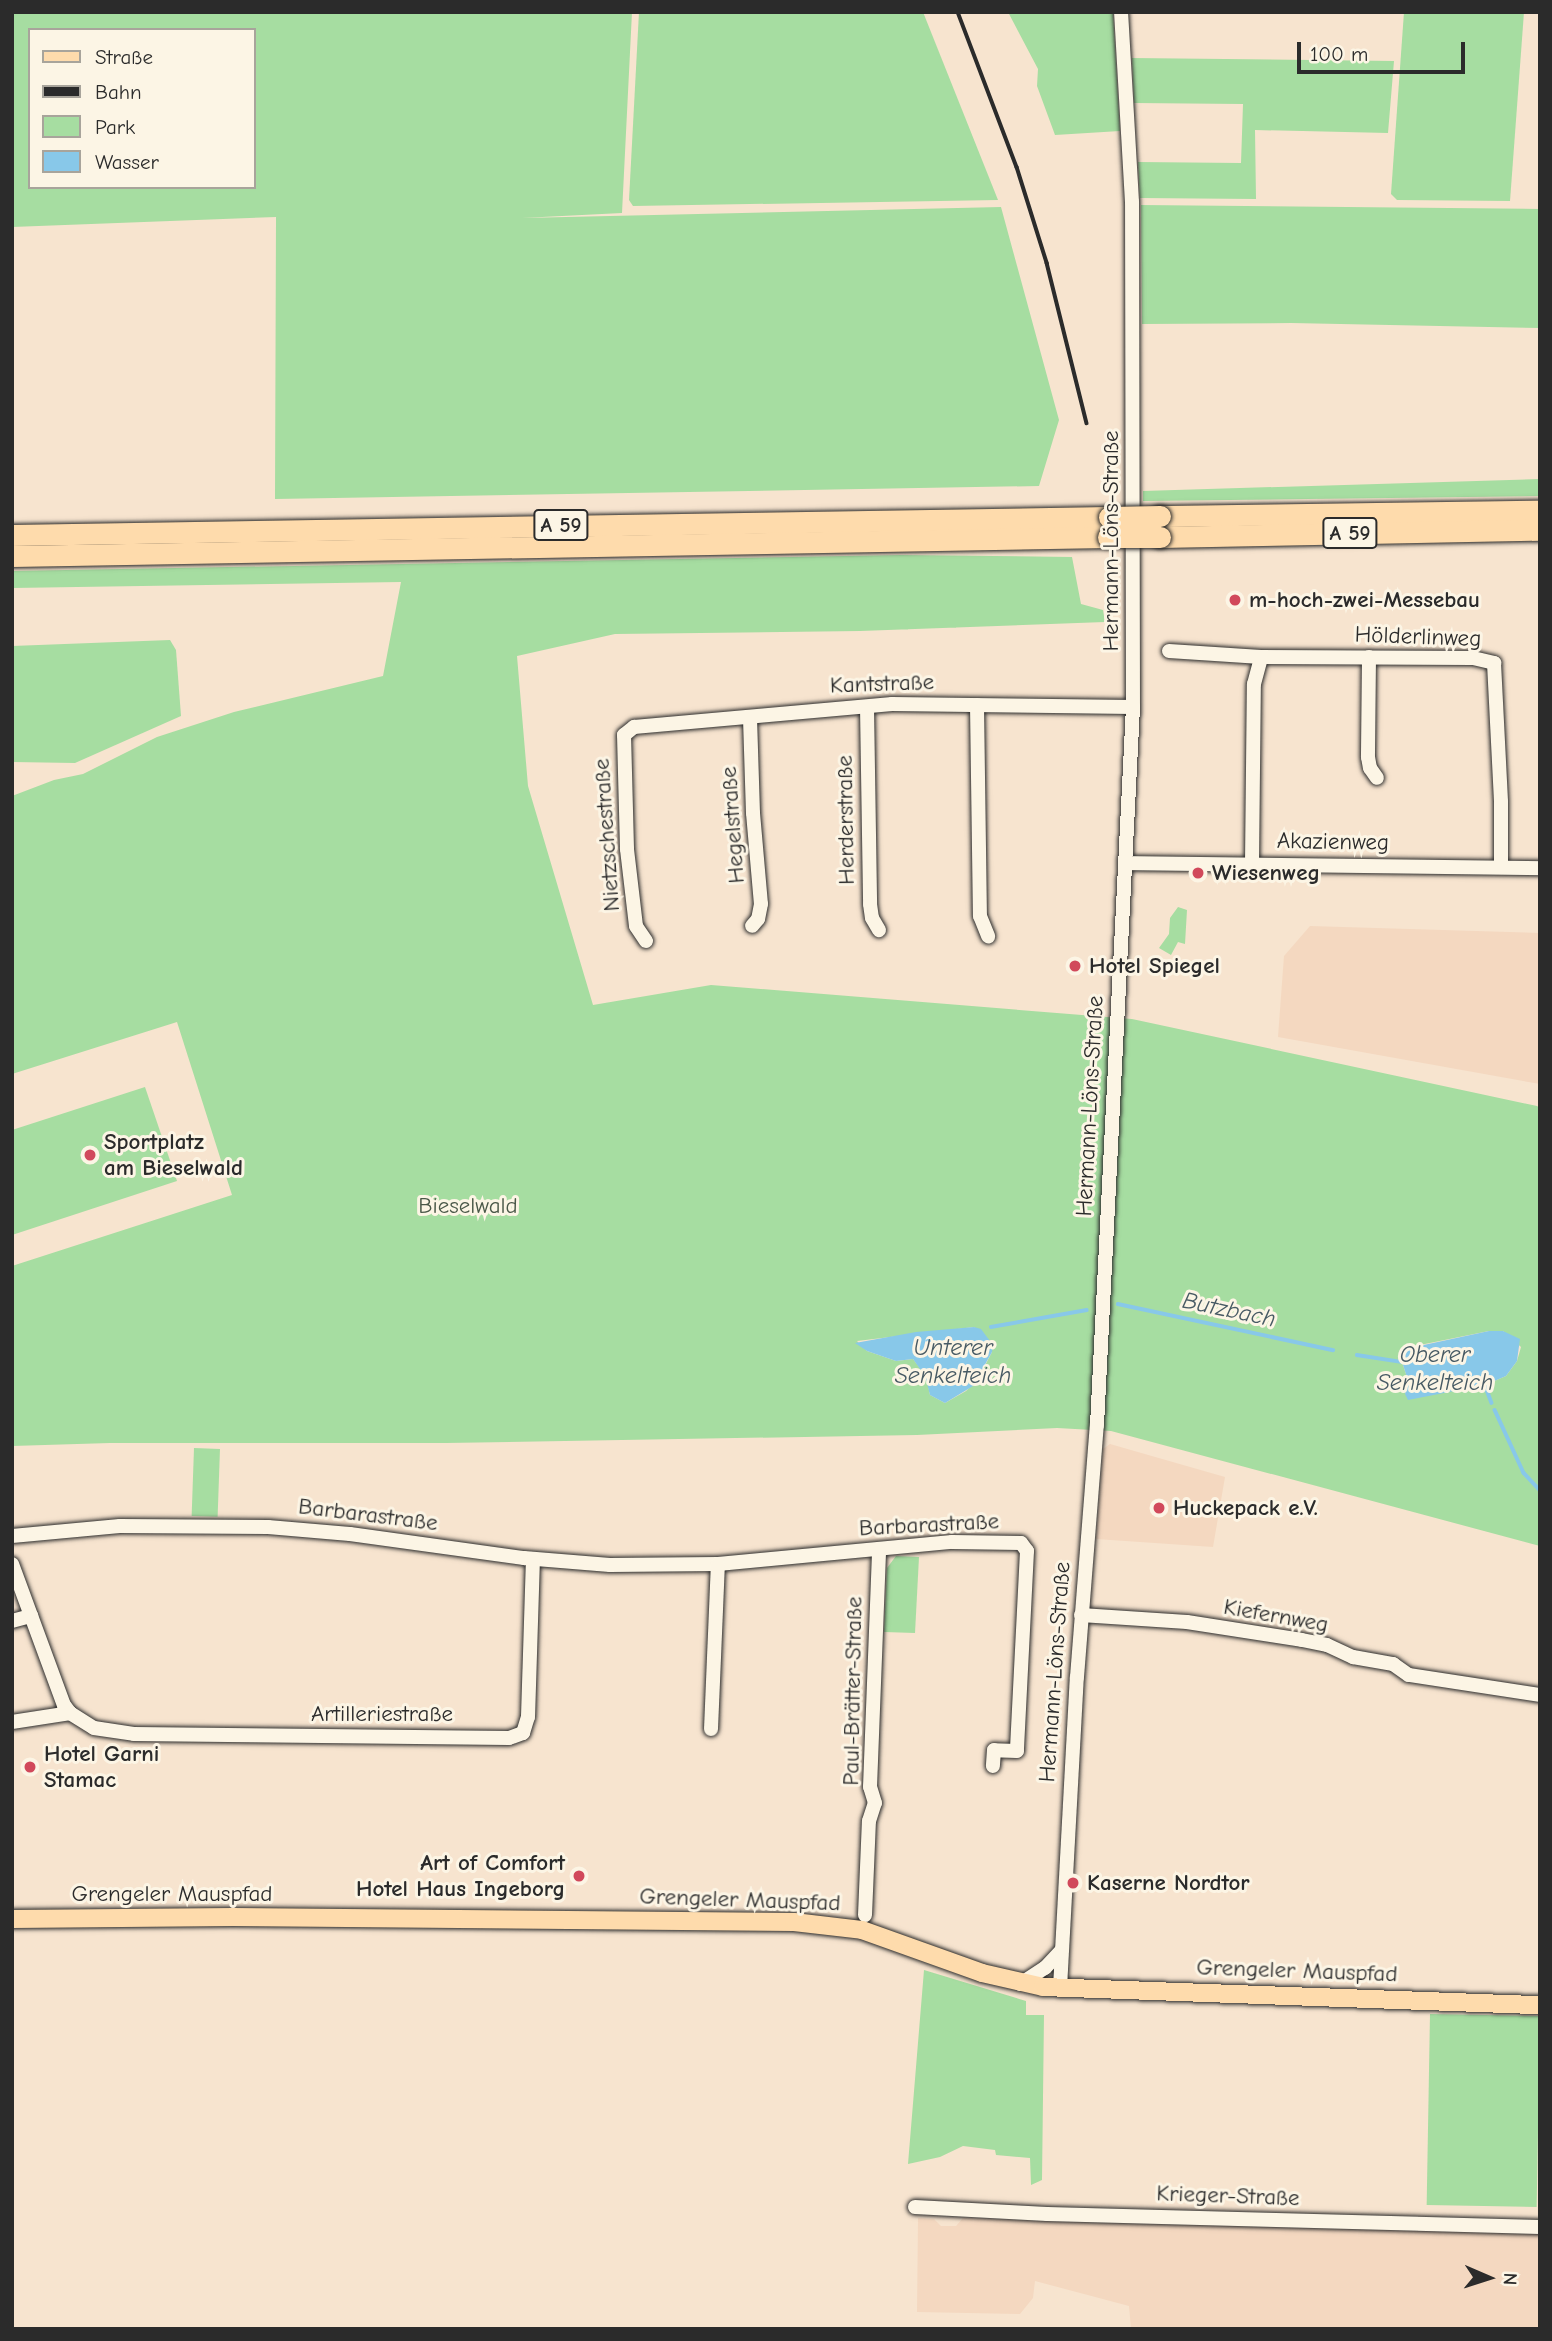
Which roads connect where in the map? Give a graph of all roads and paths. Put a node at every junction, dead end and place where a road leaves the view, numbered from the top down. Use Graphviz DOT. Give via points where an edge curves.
graph roads {
  1 [pos="1121,12"];
  2 [pos="1540,512"];
  3 [pos="1160,526"];
  4 [pos="1109,527"];
  5 [pos="1540,530"];
  6 [pos="12,535"];
  7 [pos="12,556"];
  8 [pos="1169,651"];
  9 [pos="1261,657"];
  10 [pos="1369,657"];
  11 [pos="977,705"];
  12 [pos="867,707"];
  13 [pos="1133,707"];
  14 [pos="750,718"];
  15 [pos="634,727"];
  16 [pos="1377,778"];
  17 [pos="1126,863"];
  18 [pos="1252,864"];
  19 [pos="1501,867"];
  20 [pos="1540,869"];
  21 [pos="752,926"];
  22 [pos="879,930"];
  23 [pos="988,936"];
  24 [pos="646,942"];
  25 [pos="12,1536"];
  26 [pos="880,1549"];
  27 [pos="533,1559"];
  28 [pos="12,1564"];
  29 [pos="718,1564"];
  30 [pos="1082,1615"];
  31 [pos="31,1616"];
  32 [pos="12,1621"];
  33 [pos="1540,1695"];
  34 [pos="70,1713"];
  35 [pos="12,1722"];
  36 [pos="711,1730"];
  37 [pos="993,1766"];
  38 [pos="865,1915"];
  39 [pos="12,1919"];
  40 [pos="1062,1950"];
  41 [pos="1020,1984"];
  42 [pos="1060,1988"];
  43 [pos="1540,2005"];
  44 [pos="915,2207"];
  45 [pos="1540,2227"];
  1 -- 13 [label="street, Hermann-Löns-Straße" via="1132,202"];
  2 -- 3 [label="highway, A 59"];
  3 -- 4 [label="highway, A 59, bridge"];
  3 -- 5 [label="highway, A 59"];
  4 -- 6 [label="highway, A 59"];
  4 -- 7 [label="highway, A 59"];
  8 -- 9 [label="street, Hölderlinweg"];
  9 -- 10 [label="street, Hölderlinweg"];
  9 -- 18 [label="street" via="1254,684"];
  10 -- 16 [label="street" via="1368,757"];
  10 -- 19 [label="street, Hölderlinweg" via="1473,658 1494,663"];
  11 -- 12 [label="street, Kantstraße"];
  11 -- 13 [label="street, Kantstraße"];
  11 -- 23 [label="street" via="980,915"];
  12 -- 14 [label="street, Kantstraße"];
  12 -- 22 [label="street, Herderstraße" via="870,904"];
  13 -- 17 [label="street, Hermann-Löns-Straße"];
  14 -- 15 [label="street, Kantstraße"];
  14 -- 21 [label="street, Hegelstraße" via="761,904"];
  15 -- 24 [label="street, Nietzschestraße" via="624,735 627,849 636,926"];
  17 -- 18 [label="street, Akazienweg"];
  17 -- 30 [label="street, Hermann-Löns-Straße" via="1097,1424"];
  18 -- 19 [label="street, Akazienweg"];
  19 -- 20 [label="street, Akazienweg"];
  25 -- 27 [label="street, Barbarastraße" via="120,1526 265,1527"];
  26 -- 29 [label="street, Barbarastraße"];
  26 -- 37 [label="street, Barbarastraße" via="963,1542 1021,1543 1027,1551 1017,1751 994,1750"];
  26 -- 38 [label="street, Paul-Brätter-Straße" via="870,1787 876,1803 869,1821"];
  27 -- 29 [label="street, Barbarastraße" via="610,1565"];
  27 -- 34 [label="street, Artilleriestraße" via="528,1717 523,1733 516,1737 116,1734 94,1728"];
  28 -- 31 [label="street"];
  29 -- 36 [label="street"];
  30 -- 33 [label="street, Kiefernweg" via="1187,1622 1301,1640 1393,1664 1409,1675"];
  30 -- 40 [label="street, Hermann-Löns-Straße"];
  31 -- 32 [label="street"];
  31 -- 34 [label="street"];
  34 -- 35 [label="street"];
  39 -- 41 [label="main road, Grengeler Mauspfad" via="794,1922 862,1930"];
  40 -- 41 [label="street"];
  40 -- 42 [label="street, Hermann-Löns-Straße"];
  41 -- 42 [label="main road, Grengeler Mauspfad"];
  42 -- 43 [label="main road, Grengeler Mauspfad"];
  44 -- 45 [label="street, Krieger-Straße"];
}
